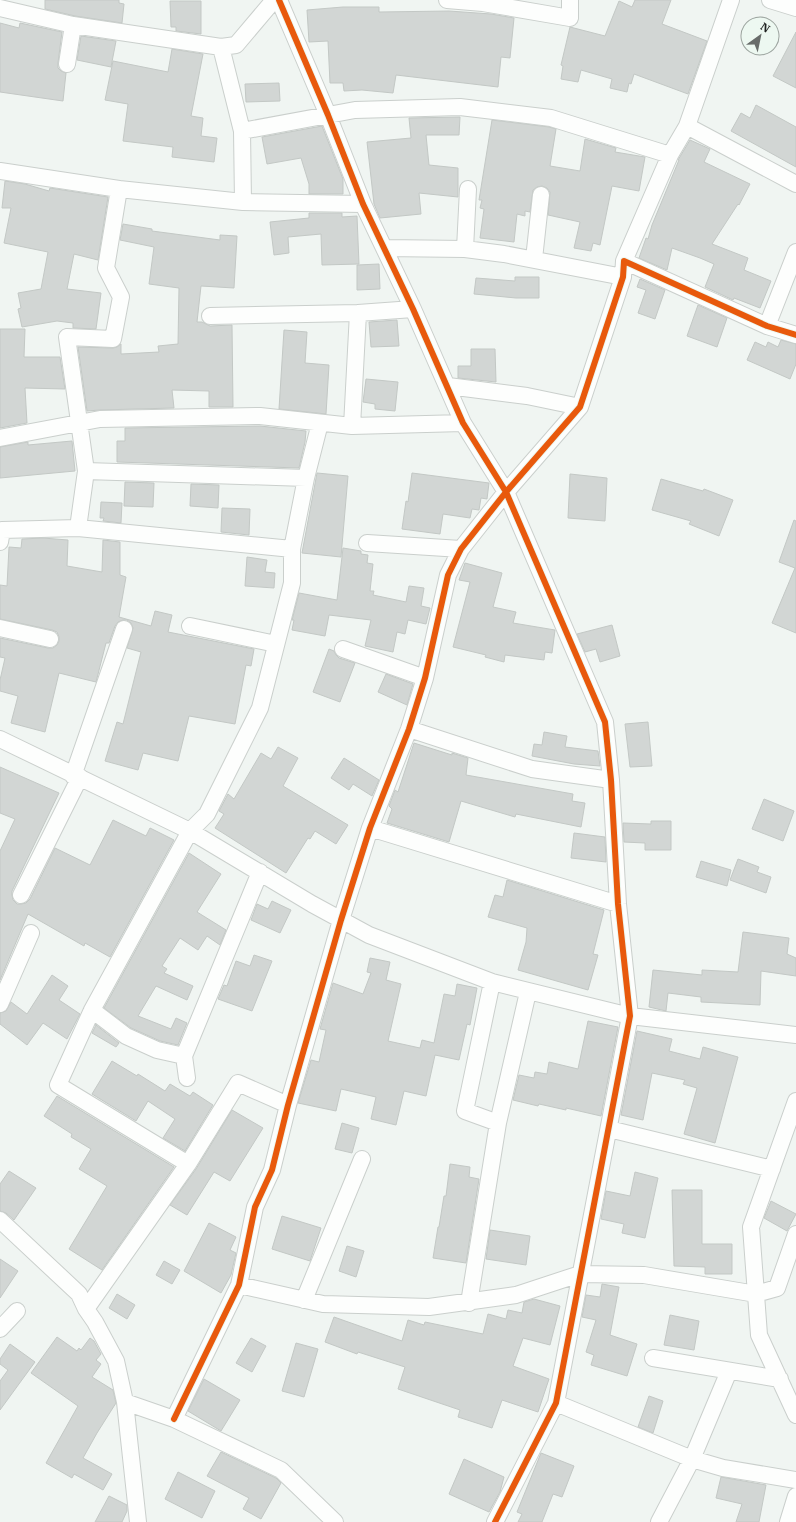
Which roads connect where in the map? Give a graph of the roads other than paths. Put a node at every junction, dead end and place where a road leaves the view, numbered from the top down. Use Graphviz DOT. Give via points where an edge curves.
graph roads {
  1 [pos="274,0"];
  2 [pos="279,0"];
  3 [pos="447,0"];
  4 [pos="570,0"];
  5 [pos="731,0"];
  6 [pos="770,0"];
  7 [pos="0,8"];
  8 [pos="796,8"];
  9 [pos="72,25"];
  10 [pos="221,47"];
  11 [pos="67,64"];
  12 [pos="328,115"];
  13 [pos="687,126"];
  14 [pos="242,131"];
  15 [pos="670,155"];
  16 [pos="0,171"];
  17 [pos="796,184"];
  18 [pos="119,189"];
  19 [pos="468,190"];
  20 [pos="541,195"];
  21 [pos="242,202"];
  22 [pos="363,204"];
  23 [pos="384,248"];
  24 [pos="465,250"];
  25 [pos="796,252"];
  26 [pos="534,259"];
  27 [pos="624,269"];
  28 [pos="413,309"];
  29 [pos="358,314"];
  30 [pos="210,316"];
  31 [pos="767,326"];
  32 [pos="796,335"];
  33 [pos="448,386"];
  34 [pos="580,407"];
  35 [pos="79,423"];
  36 [pos="320,423"];
  37 [pos="463,423"];
  38 [pos="352,426"];
  39 [pos="0,438"];
  40 [pos="86,471"];
  41 [pos="306,478"];
  42 [pos="506,492"];
  43 [pos="78,528"];
  44 [pos="1,534"];
  45 [pos="367,543"];
  46 [pos="461,548"];
  47 [pos="292,549"];
  48 [pos="190,626"];
  49 [pos="0,628"];
  50 [pos="124,629"];
  51 [pos="50,639"];
  52 [pos="276,644"];
  53 [pos="343,649"];
  54 [pos="425,678"];
  55 [pos="409,729"];
  56 [pos="0,739"];
  57 [pos="76,776"];
  58 [pos="611,780"];
  59 [pos="370,828"];
  60 [pos="190,831"];
  61 [pos="260,872"];
  62 [pos="21,895"];
  63 [pos="618,904"];
  64 [pos="341,920"];
  65 [pos="31,933"];
  66 [pos="492,982"];
  67 [pos="528,992"];
  68 [pos="0,1004"];
  69 [pos="92,1010"];
  70 [pos="630,1016"];
  71 [pos="796,1035"];
  72 [pos="184,1056"];
  73 [pos="187,1078"];
  74 [pos="796,1101"];
  75 [pos="288,1105"];
  76 [pos="498,1123"];
  77 [pos="609,1128"];
  78 [pos="362,1159"];
  79 [pos="188,1164"];
  80 [pos="772,1169"];
  81 [pos="0,1220"];
  82 [pos="796,1234"];
  83 [pos="580,1274"];
  84 [pos="239,1286"];
  85 [pos="756,1294"];
  86 [pos="304,1300"];
  87 [pos="470,1302"];
  88 [pos="86,1309"];
  89 [pos="17,1311"];
  90 [pos="0,1328"];
  91 [pos="653,1358"];
  92 [pos="729,1371"];
  93 [pos="780,1379"];
  94 [pos="124,1402"];
  95 [pos="556,1403"];
  96 [pos="796,1415"];
  97 [pos="174,1419"];
  98 [pos="692,1459"];
  99 [pos="796,1480"];
  100 [pos="796,1496"];
  101 [pos="138,1522"];
  102 [pos="335,1522"];
  103 [pos="495,1522"];
  104 [pos="658,1522"];
  105 [pos="788,1522"];
  1 -- 10 [label="street" via="236,45"];
  2 -- 12 [label="street"];
  3 -- 4 [label="street" via="570,18"];
  5 -- 13 [label="street"];
  6 -- 8 [label="street"];
  7 -- 9 [label="street"];
  9 -- 10 [label="street"];
  9 -- 11 [label="street"];
  10 -- 14 [label="street"];
  12 -- 14 [label="street"];
  12 -- 15 [label="street" via="355,110 460,107 490,110 551,118"];
  12 -- 22 [label="street"];
  13 -- 15 [label="street"];
  13 -- 17 [label="street"];
  14 -- 21 [label="street"];
  15 -- 27 [label="street"];
  16 -- 18 [label="street"];
  18 -- 21 [label="street"];
  18 -- 35 [label="street" via="106,268 120,297 113,339 67,337"];
  19 -- 24 [label="street"];
  20 -- 26 [label="street"];
  21 -- 22 [label="street"];
  22 -- 23 [label="street"];
  23 -- 24 [label="street"];
  23 -- 28 [label="street"];
  24 -- 26 [label="street"];
  25 -- 31 [label="street"];
  26 -- 27 [label="street"];
  27 -- 31 [label="street"];
  27 -- 34 [label="street"];
  28 -- 29 [label="street"];
  28 -- 33 [label="street"];
  29 -- 30 [label="street"];
  29 -- 38 [label="street"];
  31 -- 32 [label="street"];
  33 -- 34 [label="street" via="527,396"];
  33 -- 37 [label="street"];
  34 -- 42 [label="street"];
  35 -- 36 [label="street" via="100,419 260,416"];
  35 -- 39 [label="street"];
  35 -- 40 [label="street"];
  36 -- 38 [label="street"];
  36 -- 41 [label="street"];
  37 -- 38 [label="street"];
  37 -- 42 [label="street"];
  40 -- 41 [label="street"];
  40 -- 43 [label="street"];
  41 -- 47 [label="street"];
  42 -- 46 [label="street"];
  42 -- 58 [label="street" via="605,722"];
  43 -- 44 [label="street"];
  43 -- 47 [label="street"];
  45 -- 46 [label="street"];
  46 -- 54 [label="street" via="448,575"];
  47 -- 52 [label="street" via="292,583"];
  48 -- 52 [label="street"];
  49 -- 51 [label="street"];
  50 -- 57 [label="street"];
  52 -- 60 [label="street" via="260,708 207,814"];
  53 -- 54 [label="street"];
  54 -- 55 [label="street"];
  55 -- 58 [label="street" via="532,769"];
  55 -- 59 [label="street"];
  56 -- 57 [label="street"];
  57 -- 60 [label="street"];
  57 -- 62 [label="street"];
  58 -- 63 [label="street"];
  59 -- 63 [label="street"];
  59 -- 64 [label="street"];
  60 -- 61 [label="street"];
  60 -- 69 [label="street"];
  61 -- 64 [label="street"];
  61 -- 72 [label="street"];
  63 -- 70 [label="street"];
  64 -- 66 [label="street" via="369,935"];
  64 -- 75 [label="street"];
  65 -- 68 [label="street"];
  66 -- 67 [label="street"];
  66 -- 76 [label="street" via="465,1111"];
  67 -- 70 [label="street"];
  67 -- 76 [label="street"];
  69 -- 72 [label="street" via="126,1036 157,1050"];
  69 -- 79 [label="street" via="58,1085"];
  70 -- 71 [label="street"];
  70 -- 77 [label="street"];
  72 -- 73 [label="street"];
  74 -- 80 [label="street"];
  75 -- 79 [label="street" via="238,1083"];
  75 -- 84 [label="street" via="272,1170 255,1207"];
  76 -- 87 [label="street"];
  77 -- 80 [label="street"];
  77 -- 83 [label="street"];
  78 -- 86 [label="street"];
  79 -- 88 [label="street"];
  80 -- 85 [label="street" via="751,1228"];
  81 -- 88 [label="street" via="78,1294"];
  82 -- 85 [label="street" via="777,1288"];
  83 -- 85 [label="street" via="644,1275"];
  83 -- 87 [label="street" via="516,1295"];
  83 -- 95 [label="street"];
  84 -- 86 [label="street"];
  84 -- 97 [label="street"];
  85 -- 93 [label="street" via="759,1335"];
  86 -- 87 [label="street" via="324,1304 429,1308"];
  88 -- 94 [label="street" via="116,1361"];
  89 -- 90 [label="street"];
  91 -- 92 [label="street"];
  92 -- 93 [label="street"];
  92 -- 98 [label="street"];
  93 -- 96 [label="street"];
  94 -- 97 [label="street"];
  94 -- 101 [label="street"];
  95 -- 98 [label="street"];
  95 -- 103 [label="street"];
  97 -- 102 [label="street" via="281,1470"];
  98 -- 99 [label="street" via="723,1468"];
  98 -- 104 [label="street"];
  100 -- 105 [label="street"];
}
